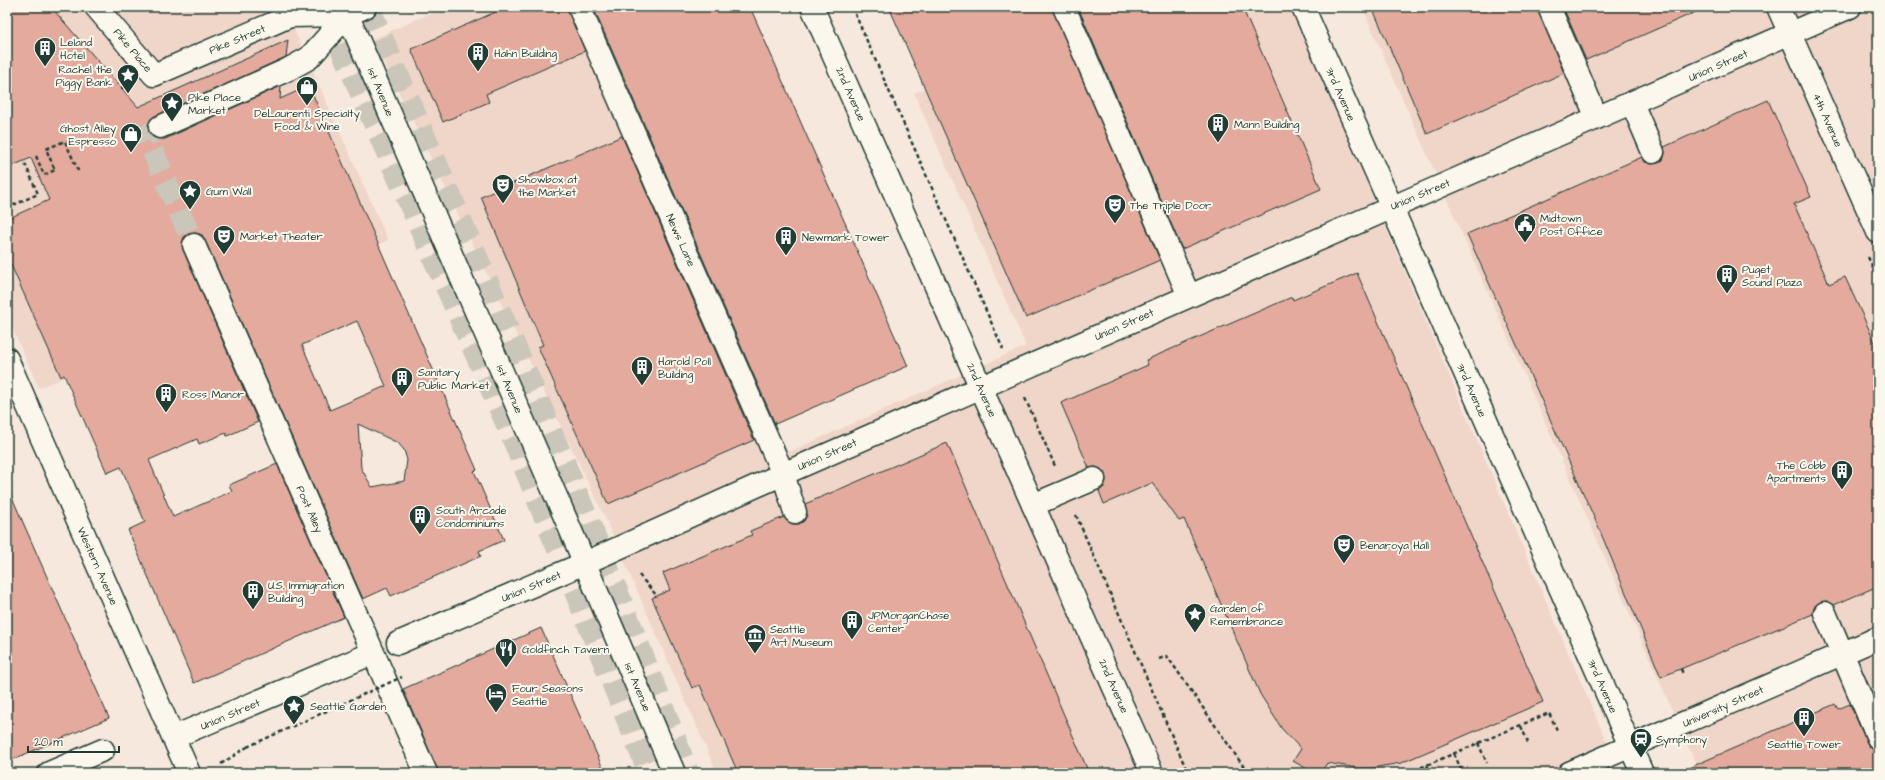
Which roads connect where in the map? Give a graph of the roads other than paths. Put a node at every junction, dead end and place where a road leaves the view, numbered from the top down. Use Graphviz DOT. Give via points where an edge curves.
graph roads {
  1 [pos="96,7"];
  2 [pos="579,7"];
  3 [pos="812,7"];
  4 [pos="1064,7"];
  5 [pos="1303,7"];
  6 [pos="1548,7"];
  7 [pos="1778,7"];
  8 [pos="1850,7"];
  9 [pos="352,10"];
  10 [pos="1790,34"];
  11 [pos="154,75"];
  12 [pos="1632,103"];
  13 [pos="1597,118"];
  14 [pos="160,127"];
  15 [pos="1653,152"];
  16 [pos="1391,207"];
  17 [pos="1878,232"];
  18 [pos="194,245"];
  19 [pos="1189,296"];
  20 [pos="7,359"];
  21 [pos="981,387"];
  22 [pos="783,474"];
  23 [pos="1094,479"];
  24 [pos="1033,505"];
  25 [pos="795,512"];
  26 [pos="585,564"];
  27 [pos="1825,613"];
  28 [pos="1878,638"];
  29 [pos="398,643"];
  30 [pos="373,653"];
  31 [pos="1842,654"];
  32 [pos="174,737"];
  33 [pos="1878,738"];
  34 [pos="1630,746"];
  35 [pos="103,750"];
  36 [pos="49,773"];
  37 [pos="189,773"];
  38 [pos="426,773"];
  39 [pos="674,773"];
  40 [pos="1152,773"];
  41 [pos="1569,773"];
  42 [pos="1642,773"];
  1 -- 11 [label="main road, Pike Place"];
  2 -- 22 [label="main road, News Lane"];
  3 -- 21 [label="main road, 2nd Avenue"];
  4 -- 19 [label="main road"];
  5 -- 16 [label="main road, 3rd Avenue"];
  6 -- 13 [label="main road"];
  7 -- 10 [label="main road, 4th Avenue"];
  8 -- 10 [label="main road, Union Street"];
  9 -- 11 [label="main road, Pike Street" via="290,16"];
  9 -- 14 [label="main road" via="309,58"];
  9 -- 26 [label="main road, 1st Avenue"];
  10 -- 12 [label="main road, Union Street"];
  10 -- 17 [label="main road, 4th Avenue"];
  12 -- 13 [label="main road, Union Street"];
  12 -- 15 [label="main road"];
  13 -- 16 [label="main road, Union Street"];
  16 -- 19 [label="main road, Union Street"];
  16 -- 34 [label="main road, 3rd Avenue"];
  18 -- 30 [label="main road, Post Alley"];
  19 -- 21 [label="main road, Union Street"];
  20 -- 32 [label="main road, Western Avenue"];
  21 -- 22 [label="main road, Union Street"];
  21 -- 24 [label="main road, 2nd Avenue"];
  22 -- 25 [label="main road, News Lane"];
  22 -- 26 [label="main road, Union Street"];
  23 -- 24 [label="main road"];
  24 -- 40 [label="main road, 2nd Avenue"];
  26 -- 29 [label="main road, Union Street"];
  26 -- 39 [label="main road, 1st Avenue"];
  27 -- 31 [label="main road"];
  28 -- 31 [label="main road, University Street"];
  30 -- 32 [label="main road, Union Street"];
  30 -- 38 [label="main road, Post Alley"];
  31 -- 33 [label="main road"];
  31 -- 34 [label="main road, University Street"];
  32 -- 37 [label="main road, Western Avenue"];
  34 -- 41 [label="main road, University Street"];
  34 -- 42 [label="main road, 3rd Avenue"];
  35 -- 36 [label="main road"];
}
